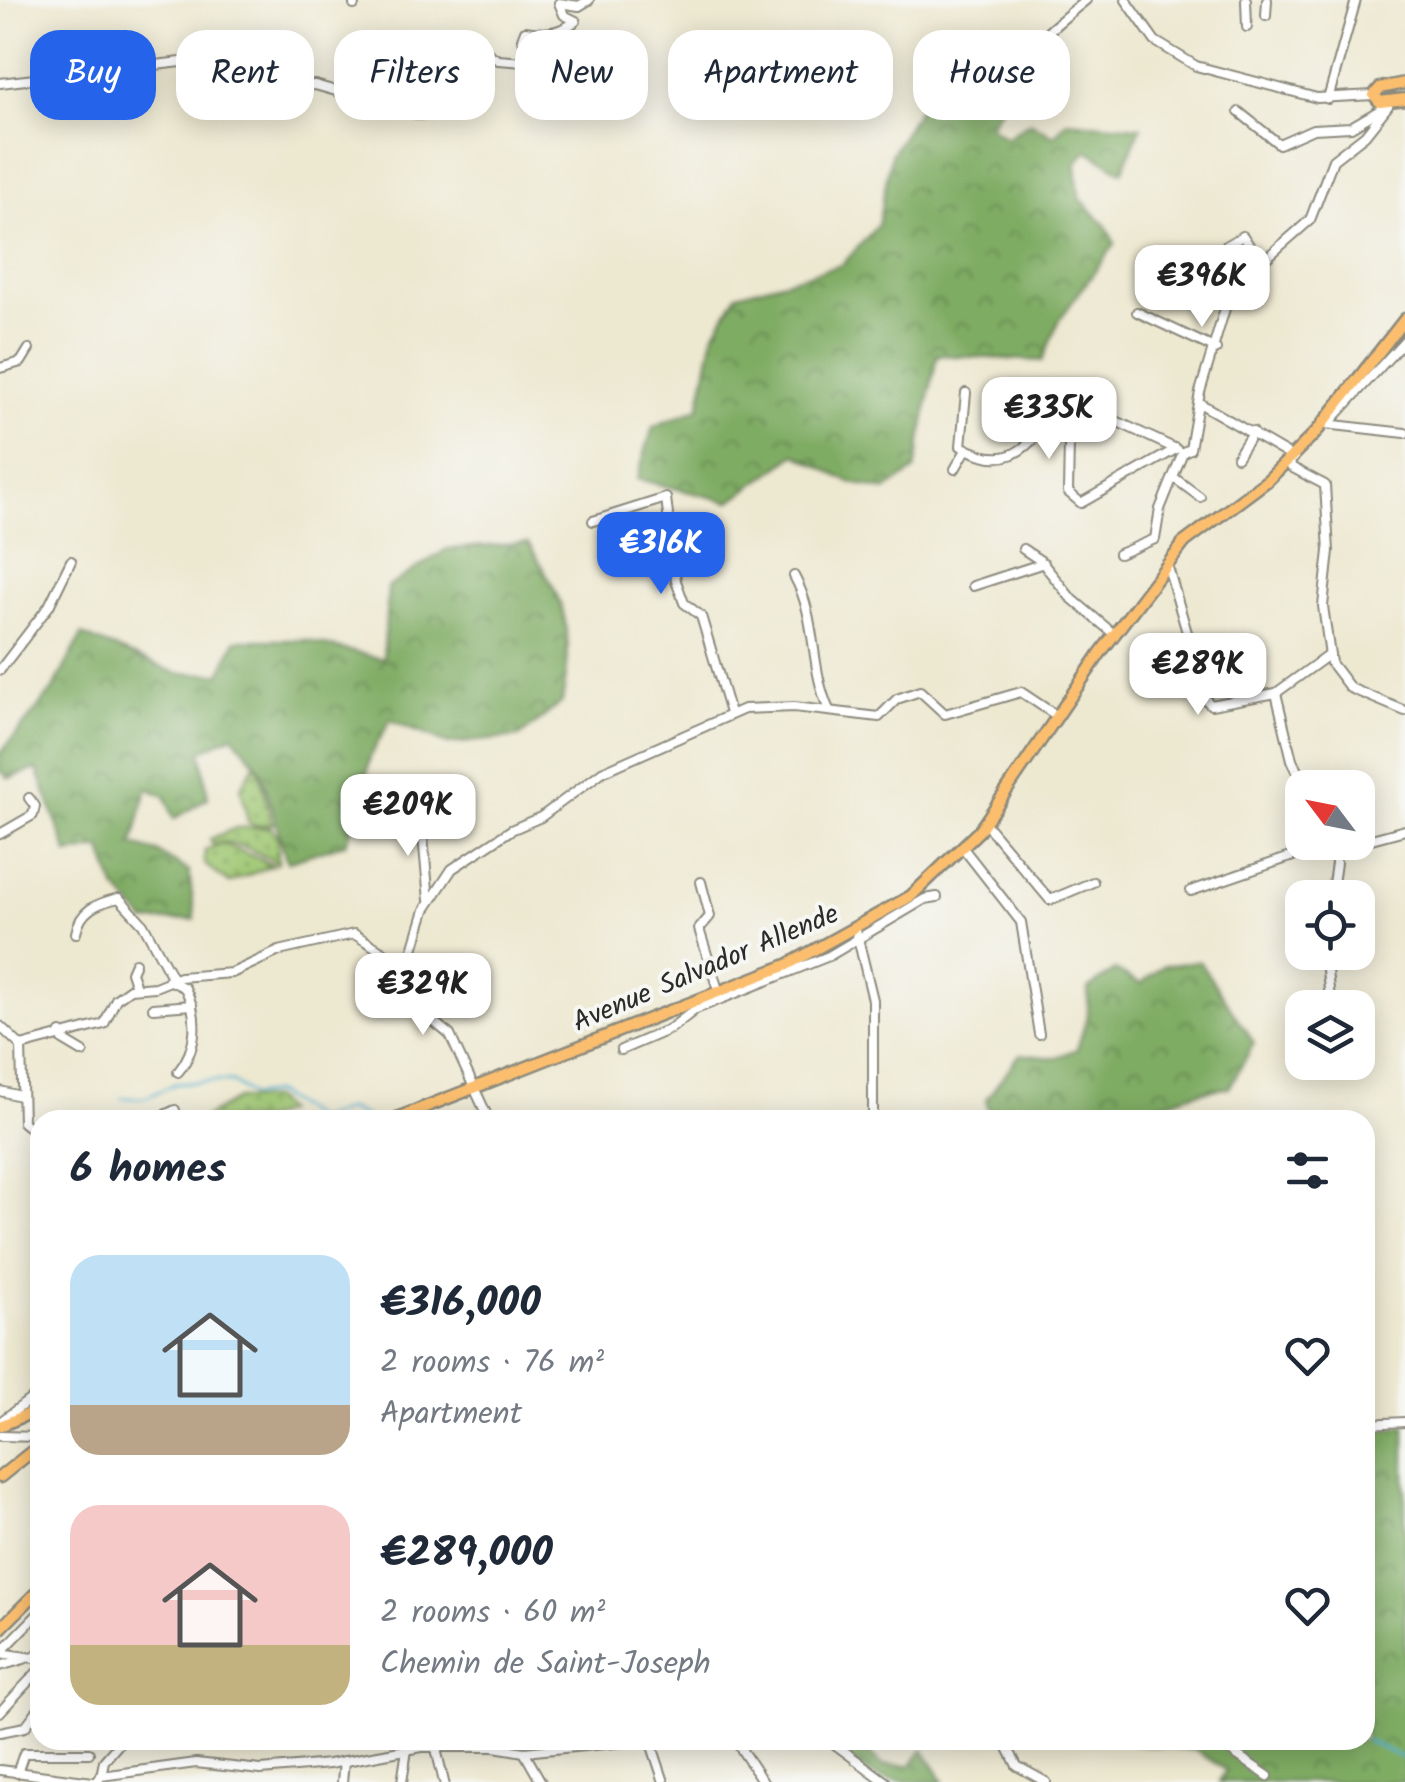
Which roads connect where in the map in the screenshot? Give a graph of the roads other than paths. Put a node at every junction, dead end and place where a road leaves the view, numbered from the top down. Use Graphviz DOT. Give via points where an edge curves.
graph roads {
  1 [pos="589,0"];
  2 [pos="1086,0"];
  3 [pos="1126,0"];
  4 [pos="1246,0"];
  5 [pos="1267,0"];
  6 [pos="1356,0"];
  7 [pos="1266,16"];
  8 [pos="1247,27"];
  9 [pos="1046,30"];
  10 [pos="0,83"];
  11 [pos="1405,83"];
  12 [pos="1374,95"];
  13 [pos="1328,99"];
  14 [pos="1405,100"];
  15 [pos="1388,106"];
  16 [pos="1239,112"];
  17 [pos="1249,266"];
  18 [pos="1208,290"];
  19 [pos="1136,312"];
  20 [pos="1405,319"];
  21 [pos="1405,340"];
  22 [pos="1392,343"];
  23 [pos="29,349"];
  24 [pos="1216,350"];
  25 [pos="0,368"];
  26 [pos="966,393"];
  27 [pos="1016,394"];
  28 [pos="1058,394"];
  29 [pos="1201,404"];
  30 [pos="1054,419"];
  31 [pos="1322,427"];
  32 [pos="1253,432"];
  33 [pos="1405,434"];
  34 [pos="966,450"];
  35 [pos="1179,450"];
  36 [pos="1237,457"];
  37 [pos="1290,459"];
  38 [pos="955,469"];
  39 [pos="1173,477"];
  40 [pos="1200,496"];
  41 [pos="593,521"];
  42 [pos="1184,543"];
  43 [pos="1023,549"];
  44 [pos="1173,550"];
  45 [pos="1119,554"];
  46 [pos="71,560"];
  47 [pos="1166,562"];
  48 [pos="1044,564"];
  49 [pos="794,576"];
  50 [pos="974,586"];
  51 [pos="1113,634"];
  52 [pos="1330,654"];
  53 [pos="0,670"];
  54 [pos="1276,692"];
  55 [pos="829,710"];
  56 [pos="1405,711"];
  57 [pos="730,713"];
  58 [pos="1056,716"];
  59 [pos="1297,770"];
  60 [pos="29,798"];
  61 [pos="421,814"];
  62 [pos="984,822"];
  63 [pos="1405,830"];
  64 [pos="0,834"];
  65 [pos="1375,837"];
  66 [pos="963,848"];
  67 [pos="1285,860"];
  68 [pos="701,882"];
  69 [pos="1093,882"];
  70 [pos="1191,891"];
  71 [pos="937,897"];
  72 [pos="429,903"];
  73 [pos="76,933"];
  74 [pos="858,934"];
  75 [pos="135,963"];
  76 [pos="408,966"];
  77 [pos="171,979"];
  78 [pos="136,987"];
  79 [pos="720,996"];
  80 [pos="192,1005"];
  81 [pos="153,1008"];
  82 [pos="0,1026"];
  83 [pos="61,1033"];
  84 [pos="1039,1034"];
  85 [pos="21,1046"];
  86 [pos="620,1050"];
  87 [pos="84,1052"];
  88 [pos="178,1072"];
  89 [pos="471,1084"];
  90 [pos="0,1091"];
  91 [pos="20,1096"];
  92 [pos="414,1110"];
  93 [pos="484,1110"];
  94 [pos="873,1110"];
  95 [pos="30,1129"];
  96 [pos="30,1400"];
  97 [pos="30,1413"];
  98 [pos="1405,1422"];
  99 [pos="0,1424"];
  100 [pos="1375,1424"];
  101 [pos="0,1436"];
  102 [pos="30,1440"];
  103 [pos="30,1450"];
  104 [pos="0,1477"];
  105 [pos="30,1599"];
  106 [pos="30,1622"];
  107 [pos="0,1630"];
  108 [pos="10,1643"];
  109 [pos="0,1653"];
  110 [pos="30,1660"];
  111 [pos="16,1662"];
  112 [pos="0,1666"];
  113 [pos="30,1669"];
  114 [pos="0,1712"];
  115 [pos="30,1720"];
  116 [pos="0,1732"];
  117 [pos="113,1750"];
  118 [pos="407,1750"];
  119 [pos="435,1750"];
  120 [pos="512,1750"];
  121 [pos="545,1750"];
  122 [pos="652,1750"];
  123 [pos="741,1750"];
  124 [pos="843,1750"];
  125 [pos="1009,1750"];
  126 [pos="1230,1750"];
  127 [pos="524,1752"];
  128 [pos="89,1753"];
  129 [pos="344,1761"];
  130 [pos="9,1772"];
  131 [pos="1268,1776"];
  132 [pos="97,1780"];
  133 [pos="8,1782"];
  134 [pos="342,1782"];
  135 [pos="402,1782"];
  136 [pos="444,1782"];
  137 [pos="541,1782"];
  138 [pos="664,1782"];
  139 [pos="763,1782"];
  140 [pos="886,1782"];
  141 [pos="1046,1782"];
  1 -- 10 [label="street" via="579,6 558,3 576,22 554,34 525,31 522,40 539,63 488,54 457,94 420,114 315,85 246,87 216,58"];
  2 -- 9 [label="street"];
  3 -- 13 [label="street" via="1147,32 1179,58"];
  4 -- 8 [label="street"];
  5 -- 7 [label="street"];
  6 -- 13 [label="street"];
  11 -- 12 [label="main road"];
  12 -- 13 [label="street"];
  12 -- 14 [label="main road" via="1380,102"];
  14 -- 15 [label="street"];
  15 -- 16 [label="street" via="1352,128 1313,129 1279,144"];
  15 -- 17 [label="street" via="1332,160 1310,220 1255,268"];
  17 -- 18 [label="street" via="1255,254 1240,235 1226,245"];
  17 -- 24 [label="street" via="1229,295"];
  19 -- 24 [label="street"];
  20 -- 22 [label="main road, Avenue Salvador Allende"];
  21 -- 22 [label="street"];
  22 -- 31 [label="main road, Avenue Salvador Allende"];
  23 -- 25 [label="street" via="21,362"];
  24 -- 29 [label="street"];
  26 -- 34 [label="street" via="960,441"];
  27 -- 30 [label="street" via="1015,406 1030,404"];
  28 -- 35 [label="street"];
  29 -- 32 [label="street"];
  29 -- 35 [label="street" via="1190,449"];
  30 -- 34 [label="street" via="1003,461"];
  30 -- 35 [label="street" via="1068,436 1068,492 1081,503"];
  31 -- 33 [label="street"];
  31 -- 37 [label="main road, Avenue Salvador Allende"];
  32 -- 36 [label="street"];
  32 -- 37 [label="street"];
  34 -- 38 [label="street"];
  35 -- 39 [label="street"];
  37 -- 42 [label="main road, Avenue Salvador Allende"];
  37 -- 52 [label="street" via="1325,485 1330,551 1322,606"];
  39 -- 40 [label="street"];
  39 -- 45 [label="street" via="1155,539"];
  41 -- 57 [label="street" via="666,498 680,596 701,616"];
  42 -- 44 [label="main road, Avenue Salvador Allende"];
  42 -- 47 [label="main road, Avenue Salvador Allende"];
  43 -- 48 [label="street"];
  44 -- 47 [label="street"];
  44 -- 51 [label="main road, Avenue Salvador Allende"];
  46 -- 53 [label="street" via="50,606"];
  47 -- 51 [label="main road, Avenue Salvador Allende"];
  47 -- 54 [label="street" via="1207,702"];
  48 -- 50 [label="street"];
  48 -- 51 [label="street" via="1070,598"];
  49 -- 55 [label="street" via="807,600 812,666"];
  51 -- 58 [label="main road, Avenue Salvador Allende"];
  52 -- 54 [label="street"];
  52 -- 56 [label="street" via="1350,688"];
  54 -- 59 [label="street"];
  55 -- 57 [label="street" via="766,706"];
  55 -- 58 [label="street" via="884,716 897,699 920,691 946,714 1021,692"];
  57 -- 72 [label="street" via="602,772 452,869"];
  58 -- 62 [label="main road, Avenue Salvador Allende"];
  60 -- 64 [label="street" via="33,815"];
  61 -- 72 [label="street"];
  62 -- 66 [label="main road, Avenue Salvador Allende"];
  62 -- 69 [label="street" via="1050,900"];
  63 -- 65 [label="street"];
  66 -- 74 [label="main road, Avenue Salvador Allende"];
  66 -- 84 [label="street" via="1021,922"];
  67 -- 70 [label="street"];
  68 -- 79 [label="street" via="710,916 699,929"];
  71 -- 74 [label="street"];
  72 -- 76 [label="street"];
  73 -- 77 [label="street" via="86,910 120,898 143,924"];
  74 -- 79 [label="main road, Avenue Salvador Allende"];
  74 -- 94 [label="street" via="874,1000"];
  75 -- 78 [label="street"];
  76 -- 77 [label="street" via="354,934 278,952 232,972"];
  76 -- 89 [label="street" via="422,978 416,1007 450,1034"];
  77 -- 78 [label="street"];
  77 -- 80 [label="street" via="182,984"];
  78 -- 83 [label="street" via="116,999 104,1024"];
  79 -- 86 [label="street"];
  79 -- 89 [label="main road, Avenue Salvador Allende"];
  80 -- 81 [label="street"];
  80 -- 88 [label="street" via="193,1046"];
  82 -- 85 [label="street"];
  83 -- 85 [label="street"];
  83 -- 87 [label="street"];
  85 -- 91 [label="street"];
  89 -- 92 [label="main road, Avenue Salvador Allende"];
  89 -- 93 [label="street"];
  90 -- 91 [label="street"];
  91 -- 95 [label="street"];
  96 -- 99 [label="street"];
  97 -- 99 [label="main road"];
  98 -- 100 [label="street"];
  101 -- 102 [label="street"];
  103 -- 104 [label="main road"];
  105 -- 107 [label="main road"];
  106 -- 108 [label="street"];
  108 -- 109 [label="street"];
  108 -- 111 [label="street"];
  109 -- 111 [label="street"];
  110 -- 111 [label="street"];
  111 -- 112 [label="street"];
  113 -- 114 [label="street"];
  115 -- 116 [label="street"];
  117 -- 132 [label="street"];
  118 -- 129 [label="street"];
  118 -- 135 [label="street"];
  119 -- 136 [label="street"];
  120 -- 127 [label="street"];
  121 -- 127 [label="street"];
  122 -- 138 [label="street"];
  123 -- 139 [label="street"];
  124 -- 140 [label="street"];
  125 -- 141 [label="street" via="1017,1766"];
  126 -- 131 [label="street"];
  127 -- 137 [label="street"];
  128 -- 130 [label="street" via="24,1753"];
  129 -- 132 [label="street" via="261,1770 196,1763"];
  129 -- 134 [label="street"];
  130 -- 132 [label="street"];
  130 -- 133 [label="street"];
}
